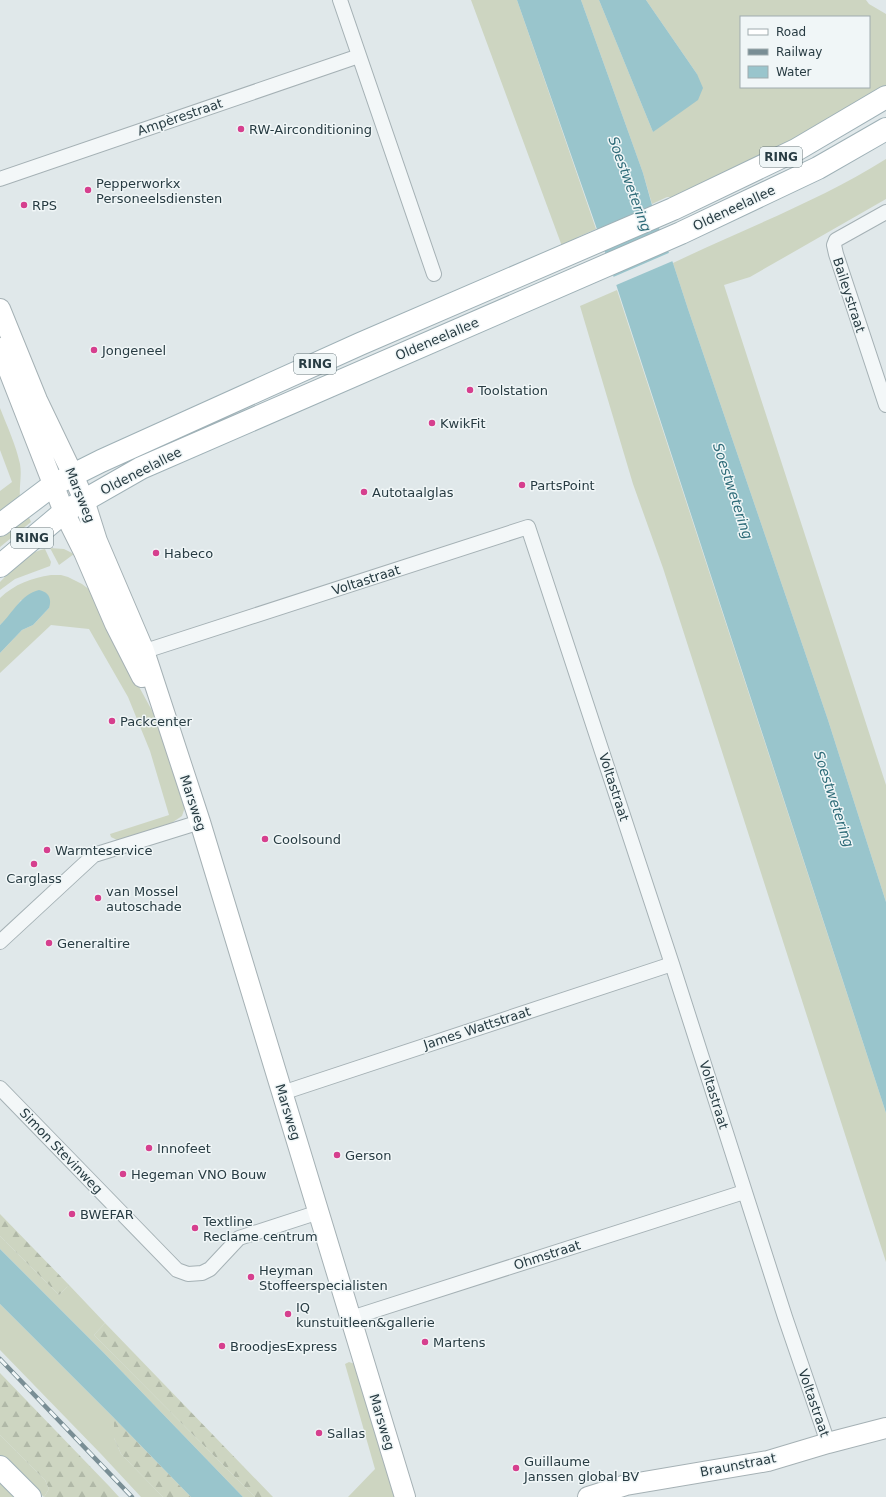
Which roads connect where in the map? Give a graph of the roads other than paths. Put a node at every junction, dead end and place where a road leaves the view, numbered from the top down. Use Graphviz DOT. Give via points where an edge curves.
graph roads {
  1 [pos="340,0"];
  2 [pos="359,56"];
  3 [pos="886,97"];
  4 [pos="886,129"];
  5 [pos="0,179"];
  6 [pos="886,212"];
  7 [pos="434,274"];
  8 [pos="0,309"];
  9 [pos="0,348"];
  10 [pos="886,405"];
  11 [pos="73,475"];
  12 [pos="53,485"];
  13 [pos="84,500"];
  14 [pos="64,512"];
  15 [pos="0,525"];
  16 [pos="0,566"];
  17 [pos="138,653"];
  18 [pos="200,822"];
  19 [pos="0,942"];
  20 [pos="672,964"];
  21 [pos="0,1088"];
  22 [pos="282,1093"];
  23 [pos="744,1192"];
  24 [pos="319,1212"];
  25 [pos="351,1318"];
  26 [pos="886,1428"];
  27 [pos="828,1443"];
  28 [pos="0,1467"];
  29 [pos="30,1497"];
  30 [pos="405,1497"];
  31 [pos="588,1497"];
  1 -- 2 [label="street"];
  2 -- 5 [label="street, Ampèrestraat"];
  2 -- 7 [label="street"];
  3 -- 11 [label="main road, Oldeneelallee / RING" via="796,150 673,209 353,347"];
  4 -- 13 [label="main road, Oldeneelallee / RING" via="818,168 681,233 141,468"];
  6 -- 10 [label="street, Baileystraat" via="836,240 834,245"];
  8 -- 11 [label="street, Marsweg" via="37,400"];
  9 -- 12 [label="street, Marsweg"];
  11 -- 12 [label="main road, Oldeneelallee / RING"];
  11 -- 13 [label="street, Marsweg"];
  12 -- 14 [label="street, Marsweg"];
  12 -- 15 [label="main road, Oldeneelallee / RING"];
  13 -- 14 [label="main road, Oldeneelallee / RING"];
  13 -- 17 [label="street, Marsweg"];
  14 -- 16 [label="main road, Oldeneelallee / RING"];
  14 -- 17 [label="street, Marsweg" via="115,624"];
  17 -- 18 [label="street, Marsweg" via="169,728"];
  17 -- 20 [label="street, Voltastraat" via="528,528"];
  18 -- 19 [label="street" via="94,855"];
  18 -- 22 [label="street, Marsweg"];
  20 -- 22 [label="street, James Wattstraat"];
  20 -- 23 [label="street, Voltastraat"];
  21 -- 24 [label="street, Simon Stevinweg" via="177,1270 182,1272 202,1273 239,1238"];
  22 -- 24 [label="street, Marsweg"];
  23 -- 25 [label="street, Ohmstraat"];
  23 -- 27 [label="street, Voltastraat"];
  24 -- 25 [label="street, Marsweg"];
  25 -- 30 [label="street, Marsweg"];
  26 -- 27 [label="street, Braunstraat"];
  27 -- 31 [label="street, Braunstraat" via="768,1462 626,1485"];
  28 -- 29 [label="main road"];
}
